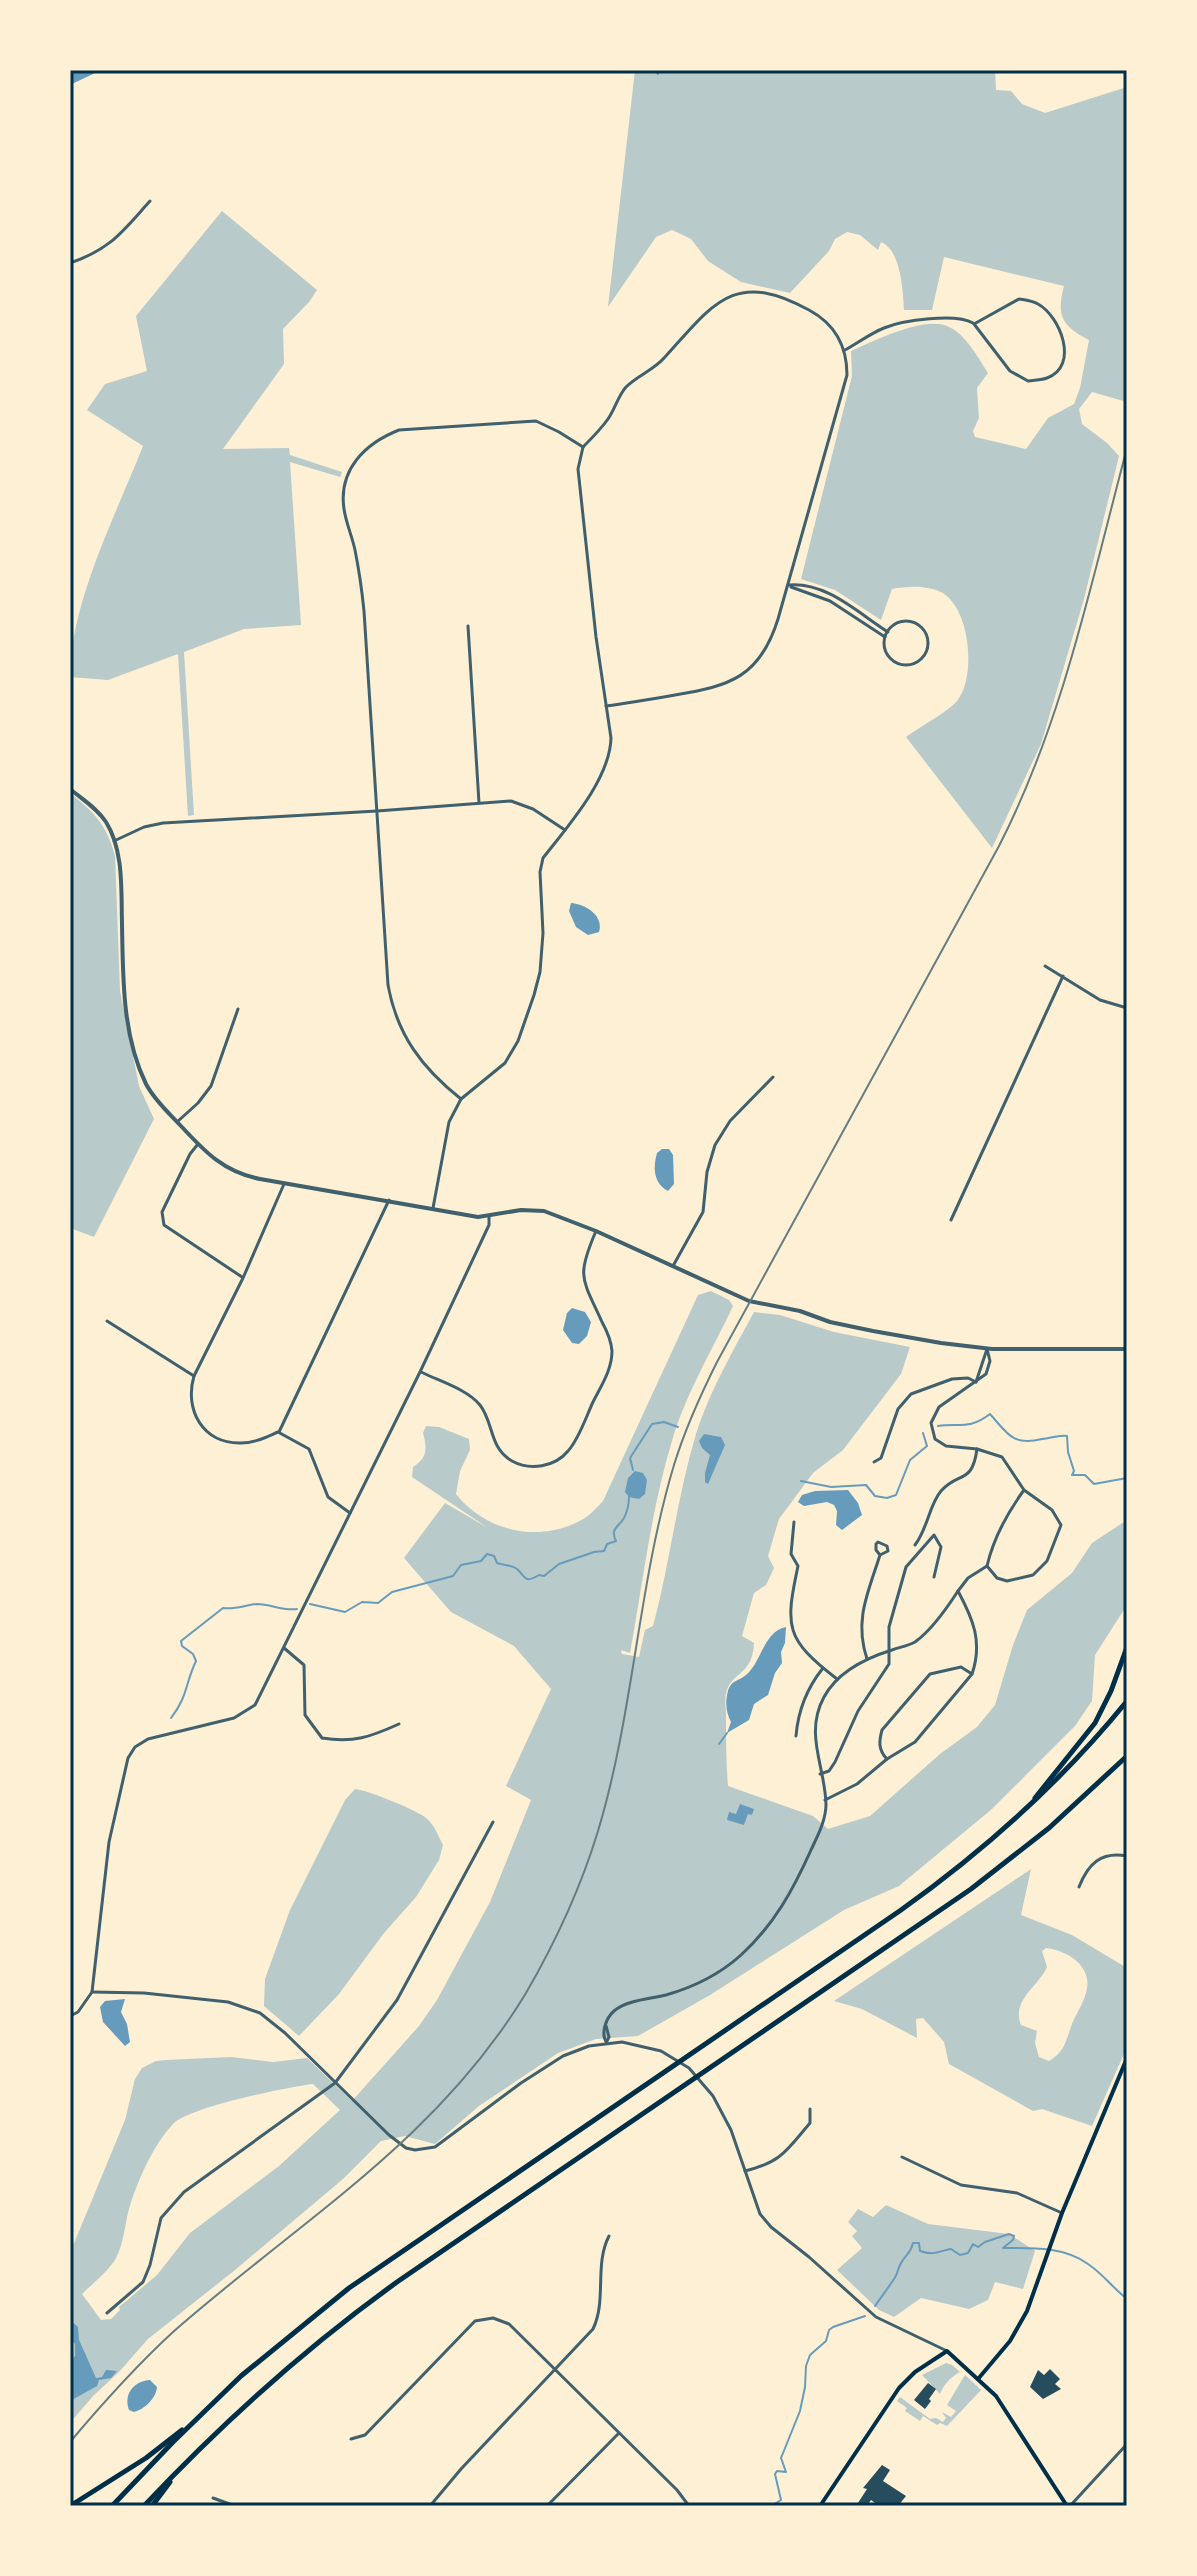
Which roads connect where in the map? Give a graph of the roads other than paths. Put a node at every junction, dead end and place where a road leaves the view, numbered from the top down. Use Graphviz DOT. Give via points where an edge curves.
graph roads {
  1 [pos="150,201"];
  2 [pos="70,263"];
  3 [pos="974,324"];
  4 [pos="845,350"];
  5 [pos="583,447"];
  6 [pos="788,585"];
  7 [pos="833,594"];
  8 [pos="830,601"];
  9 [pos="858,616"];
  10 [pos="468,626"];
  11 [pos="886,634"];
  12 [pos="606,706"];
  13 [pos="70,789"];
  14 [pos="479,803"];
  15 [pos="377,811"];
  16 [pos="565,830"];
  17 [pos="114,841"];
  18 [pos="1045,966"];
  19 [pos="1063,976"];
  20 [pos="1127,1008"];
  21 [pos="238,1009"];
  22 [pos="773,1077"];
  23 [pos="461,1099"];
  24 [pos="177,1122"];
  25 [pos="198,1144"];
  26 [pos="284,1184"];
  27 [pos="389,1200"];
  28 [pos="433,1208"];
  29 [pos="489,1216"];
  30 [pos="951,1220"];
  31 [pos="596,1231"];
  32 [pos="673,1266"];
  33 [pos="243,1278"];
  34 [pos="107,1321"];
  35 [pos="987,1349"];
  36 [pos="1127,1349"];
  37 [pos="420,1372"];
  38 [pos="194,1376"];
  39 [pos="976,1382"];
  40 [pos="278,1432"];
  41 [pos="977,1449"];
  42 [pos="874,1462"];
  43 [pos="1024,1490"];
  44 [pos="350,1513"];
  45 [pos="794,1522"];
  46 [pos="915,1545"];
  47 [pos="880,1555"];
  48 [pos="987,1566"];
  49 [pos="934,1577"];
  50 [pos="958,1591"];
  51 [pos="1127,1647"];
  52 [pos="284,1648"];
  53 [pos="890,1651"];
  54 [pos="867,1659"];
  55 [pos="823,1668"];
  56 [pos="972,1674"];
  57 [pos="837,1679"];
  58 [pos="1127,1701"];
  59 [pos="399,1724"];
  60 [pos="796,1736"];
  61 [pos="1127,1756"];
  62 [pos="887,1759"];
  63 [pos="820,1774"];
  64 [pos="825,1800"];
  65 [pos="1033,1803"];
  66 [pos="493,1822"];
  67 [pos="1127,1856"];
  68 [pos="1079,1887"];
  69 [pos="92,1992"];
  70 [pos="70,2016"];
  71 [pos="607,2043"];
  72 [pos="1126,2061"];
  73 [pos="335,2083"];
  74 [pos="810,2109"];
  75 [pos="902,2157"];
  76 [pos="745,2171"];
  77 [pos="1062,2213"];
  78 [pos="609,2236"];
  79 [pos="107,2313"];
  80 [pos="947,2351"];
  81 [pos="554,2369"];
  82 [pos="978,2379"];
  83 [pos="187,2428"];
  84 [pos="619,2433"];
  85 [pos="351,2439"];
  86 [pos="1127,2444"];
  87 [pos="1122,2450"];
  88 [pos="1127,2454"];
  89 [pos="173,2475"];
  90 [pos="213,2498"];
  91 [pos="70,2506"];
  92 [pos="112,2506"];
  93 [pos="144,2506"];
  94 [pos="152,2506"];
  95 [pos="235,2506"];
  96 [pos="430,2506"];
  97 [pos="547,2506"];
  98 [pos="689,2506"];
  99 [pos="820,2506"];
  100 [pos="1068,2506"];
  1 -- 2 [label="street" via="102,251"];
  3 -- 3 [label="street" via="1019,299 1036,302 1063,334 1061,367 1049,378 1028,381 1010,371"];
  3 -- 4 [label="street" via="966,319 885,327"];
  4 -- 5 [label="street" via="824,319 790,300 760,291 737,294 707,311 661,362 627,386 609,418"];
  4 -- 6 [label="street" via="847,375"];
  5 -- 12 [label="street" via="578,469"];
  5 -- 15 [label="street" via="536,421 399,430 379,438 357,457 347,477 343,506 363,600"];
  6 -- 7 [label="street"];
  6 -- 8 [label="street"];
  6 -- 12 [label="street" via="766,650 739,677 706,690"];
  7 -- 8 [label="street"];
  7 -- 9 [label="street"];
  8 -- 9 [label="street"];
  9 -- 11 [label="street"];
  10 -- 14 [label="street"];
  11 -- 11 [label="street" via="896,624 917,624 928,642 925,655 914,664 900,664 888,656"];
  12 -- 16 [label="street" via="610,752 604,771"];
  13 -- 17 [label="street" via="103,818"];
  14 -- 15 [label="street"];
  14 -- 16 [label="street" via="511,801"];
  15 -- 17 [label="street" via="163,823"];
  15 -- 23 [label="street" via="393,1010 422,1061"];
  16 -- 23 [label="street" via="543,858 540,972 518,1041 505,1063"];
  17 -- 24 [label="street" via="124,997 133,1047 149,1090"];
  18 -- 19 [label="street"];
  19 -- 20 [label="street" via="1100,1000"];
  19 -- 30 [label="street"];
  21 -- 24 [label="street" via="211,1086"];
  22 -- 32 [label="street" via="730,1121 715,1145 703,1212"];
  23 -- 28 [label="street" via="449,1122"];
  24 -- 25 [label="street"];
  25 -- 26 [label="street" via="226,1169"];
  25 -- 33 [label="street" via="162,1212 164,1225"];
  26 -- 27 [label="street"];
  26 -- 33 [label="street"];
  27 -- 28 [label="street"];
  27 -- 40 [label="street"];
  28 -- 29 [label="street"];
  29 -- 31 [label="street" via="536,1209"];
  29 -- 37 [label="street"];
  31 -- 32 [label="street"];
  31 -- 37 [label="street" via="581,1269 610,1340 610,1368 569,1451 557,1461 540,1467 513,1462 492,1440 482,1407 473,1397"];
  32 -- 35 [label="street" via="756,1304"];
  33 -- 38 [label="street"];
  34 -- 38 [label="street"];
  35 -- 36 [label="street"];
  35 -- 39 [label="street"];
  37 -- 44 [label="street"];
  38 -- 40 [label="street" via="189,1392 204,1430 222,1441 239,1443"];
  39 -- 41 [label="street" via="939,1407 931,1423 939,1444"];
  39 -- 42 [label="street" via="957,1378 911,1394 898,1409 881,1458"];
  40 -- 44 [label="street" via="309,1449 328,1497"];
  41 -- 43 [label="street" via="1002,1457"];
  41 -- 46 [label="street" via="969,1474 944,1488 935,1500"];
  43 -- 48 [label="street"];
  43 -- 48 [label="street" via="1052,1510 1061,1525 1047,1561 1033,1575 1007,1581"];
  44 -- 52 [label="street"];
  45 -- 55 [label="street" via="791,1554 798,1566 789,1620 800,1645"];
  47 -- 54 [label="street" via="861,1617"];
  48 -- 50 [label="street"];
  49 -- 53 [label="street" via="941,1547 934,1535 906,1567 889,1627"];
  50 -- 53 [label="street" via="922,1637"];
  50 -- 56 [label="street" via="976,1624"];
  51 -- 65 [label="highway" via="1095,1723"];
  52 -- 59 [label="street" via="304,1665 305,1715 322,1738 345,1742"];
  52 -- 69 [label="street" via="255,1705 234,1718 150,1738 128,1758 109,1842"];
  53 -- 54 [label="street"];
  53 -- 63 [label="street" via="889,1664 858,1711 835,1762"];
  54 -- 57 [label="street"];
  55 -- 57 [label="street"];
  55 -- 60 [label="street" via="805,1696"];
  56 -- 62 [label="street" via="915,1742"];
  56 -- 62 [label="street" via="961,1667 930,1674 882,1730 881,1754"];
  57 -- 63 [label="street" via="816,1717"];
  58 -- 65 [label="highway"];
  61 -- 89 [label="highway" via="983,1880 350,2317 260,2391"];
  62 -- 64 [label="street" via="857,1784"];
  63 -- 64 [label="street"];
  64 -- 71 [label="street" via="821,1829 804,1865 785,1904 759,1937 719,1972 611,2014"];
  65 -- 83 [label="highway" via="918,1898 360,2280 265,2355"];
  66 -- 73 [label="street" via="397,2000"];
  67 -- 68 [label="street" via="1100,1858"];
  69 -- 70 [label="street"];
  69 -- 73 [label="street" via="195,1998 246,2007 273,2023"];
  71 -- 73 [label="street" via="556,2061 429,2150 395,2141"];
  71 -- 76 [label="street" via="633,2043 663,2052 689,2068 711,2092"];
  72 -- 77 [label="main road"];
  73 -- 79 [label="street" via="184,2192 161,2218 143,2282"];
  74 -- 76 [label="street" via="810,2123 780,2158"];
  75 -- 77 [label="street" via="961,2185 1017,2193"];
  76 -- 80 [label="street" via="760,2214 771,2227 876,2317"];
  77 -- 82 [label="main road" via="1019,2327"];
  78 -- 81 [label="street" via="602,2253 600,2314 593,2329"];
  80 -- 82 [label="main road"];
  80 -- 99 [label="main road" via="904,2383"];
  81 -- 84 [label="street"];
  81 -- 85 [label="street" via="509,2324 493,2318 475,2321 365,2435"];
  81 -- 96 [label="street"];
  82 -- 100 [label="main road" via="1006,2409"];
  83 -- 91 [label="highway"];
  83 -- 92 [label="highway"];
  84 -- 97 [label="street"];
  84 -- 98 [label="street"];
  86 -- 87 [label="street"];
  87 -- 88 [label="street"];
  87 -- 100 [label="street"];
  89 -- 93 [label="highway"];
  89 -- 94 [label="highway"];
  90 -- 95 [label="street"];
}
